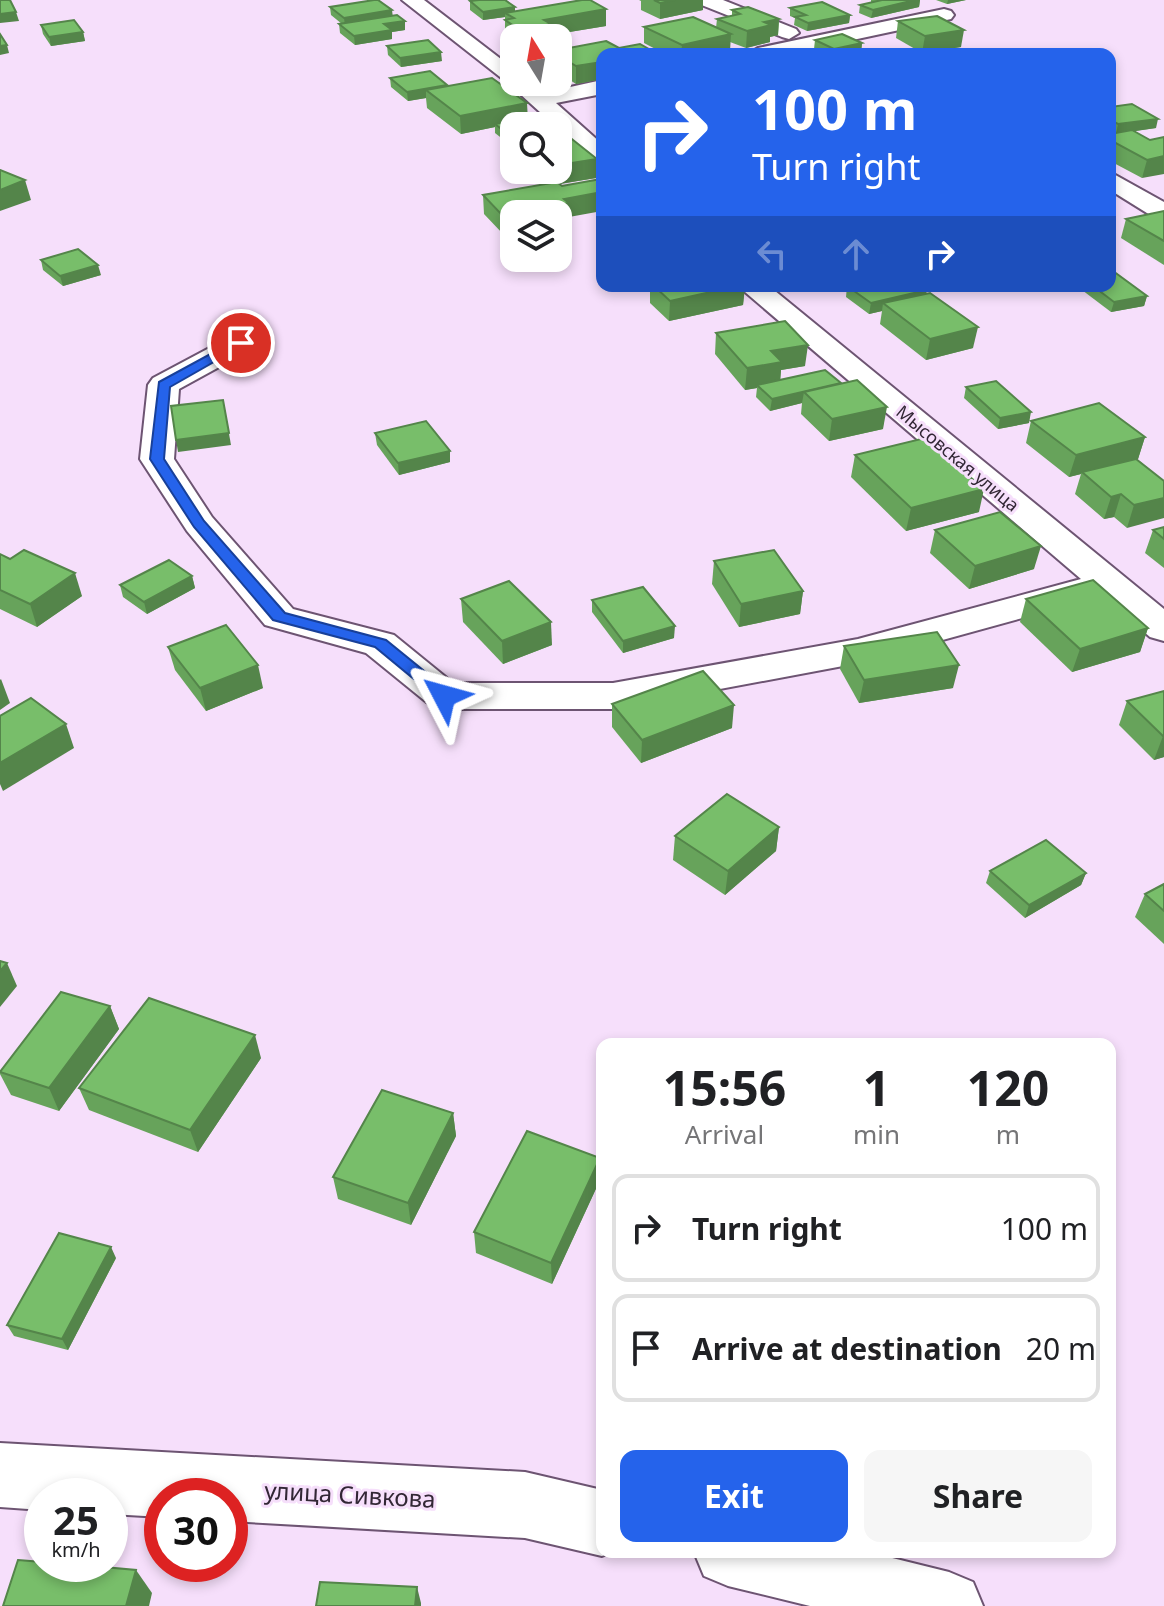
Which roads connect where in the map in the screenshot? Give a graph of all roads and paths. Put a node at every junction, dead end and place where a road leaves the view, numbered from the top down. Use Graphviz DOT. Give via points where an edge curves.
graph roads {
  1 [pos="412,0"];
  2 [pos="706,0"];
  3 [pos="944,15"];
  4 [pos="851,34"];
  5 [pos="813,42"];
  6 [pos="877,47"];
  7 [pos="786,48"];
  8 [pos="500,68"];
  9 [pos="596,88"];
  10 [pos="536,96"];
  11 [pos="541,100"];
  12 [pos="596,150"];
  13 [pos="1116,183"];
  14 [pos="1164,213"];
  15 [pos="759,292"];
  16 [pos="241,343"];
  17 [pos="1109,583"];
  18 [pos="1164,629"];
  19 [pos="0,1475"];
  20 [pos="596,1522"];
  21 [pos="753,1558"];
  22 [pos="949,1606"];
  1 -- 8 [label="street"];
  2 -- 5 [label="street"];
  3 -- 4 [label="street"];
  4 -- 5 [label="street"];
  4 -- 6 [label="street"];
  5 -- 7 [label="street"];
  9 -- 11 [label="street"];
  10 -- 11 [label="street"];
  11 -- 12 [label="street"];
  13 -- 14 [label="street"];
  15 -- 17 [label="street, Мысовская улица"];
  16 -- 17 [label="street" via="164,385 157,459 199,524 279,617 380,644 444,696 613,696 859,651"];
  17 -- 18 [label="street, Мысовская улица"];
  19 -- 20 [label="street, улица Сивкова" via="525,1505"];
  21 -- 22 [label="street"];
}
